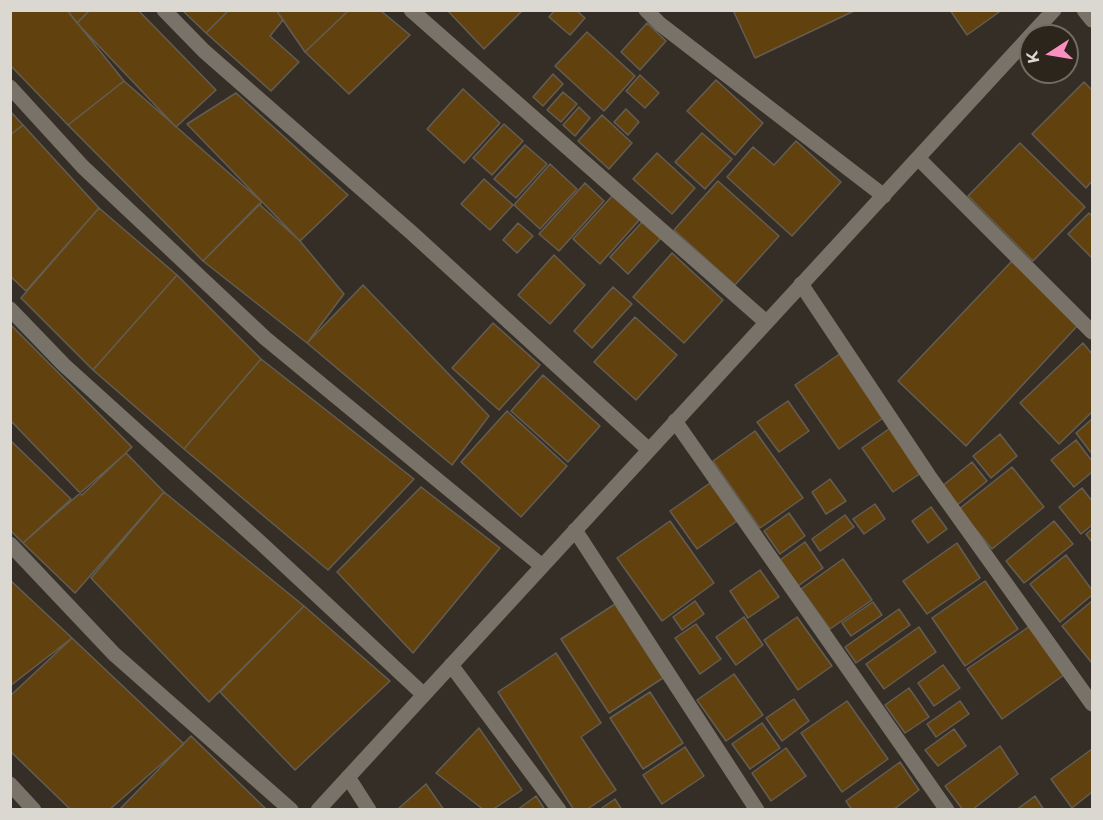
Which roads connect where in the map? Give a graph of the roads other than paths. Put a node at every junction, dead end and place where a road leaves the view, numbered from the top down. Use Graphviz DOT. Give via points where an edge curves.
graph roads {
  1 [pos="164,10"];
  2 [pos="411,10"];
  3 [pos="646,10"];
  4 [pos="1054,10"];
  5 [pos="1084,10"];
  6 [pos="1092,20"];
  7 [pos="10,87"];
  8 [pos="918,158"];
  9 [pos="884,196"];
  10 [pos="801,284"];
  11 [pos="10,309"];
  12 [pos="766,322"];
  13 [pos="1092,332"];
  14 [pos="675,421"];
  15 [pos="649,450"];
  16 [pos="575,530"];
  17 [pos="10,544"];
  18 [pos="542,566"];
  19 [pos="452,665"];
  20 [pos="424,695"];
  21 [pos="1092,704"];
  22 [pos="348,777"];
  23 [pos="10,784"];
  24 [pos="34,810"];
  25 [pos="291,810"];
  26 [pos="318,810"];
  27 [pos="369,810"];
  28 [pos="559,810"];
  29 [pos="757,810"];
  30 [pos="947,810"];
  1 -- 15 [label="street" via="204,51 413,234"];
  2 -- 12 [label="street"];
  3 -- 9 [label="street"];
  4 -- 8 [label="street"];
  5 -- 6 [label="street"];
  7 -- 18 [label="street" via="83,167 265,338"];
  8 -- 9 [label="street"];
  8 -- 13 [label="street"];
  9 -- 10 [label="street"];
  10 -- 12 [label="street"];
  10 -- 21 [label="street" via="929,476"];
  11 -- 20 [label="street" via="64,365"];
  12 -- 14 [label="street"];
  14 -- 15 [label="street"];
  14 -- 30 [label="street"];
  15 -- 16 [label="street"];
  16 -- 18 [label="street"];
  16 -- 29 [label="street"];
  17 -- 25 [label="street" via="114,654"];
  18 -- 19 [label="street"];
  19 -- 20 [label="street"];
  19 -- 28 [label="street"];
  20 -- 22 [label="street"];
  22 -- 26 [label="street"];
  22 -- 27 [label="street"];
  23 -- 24 [label="street"];
}
